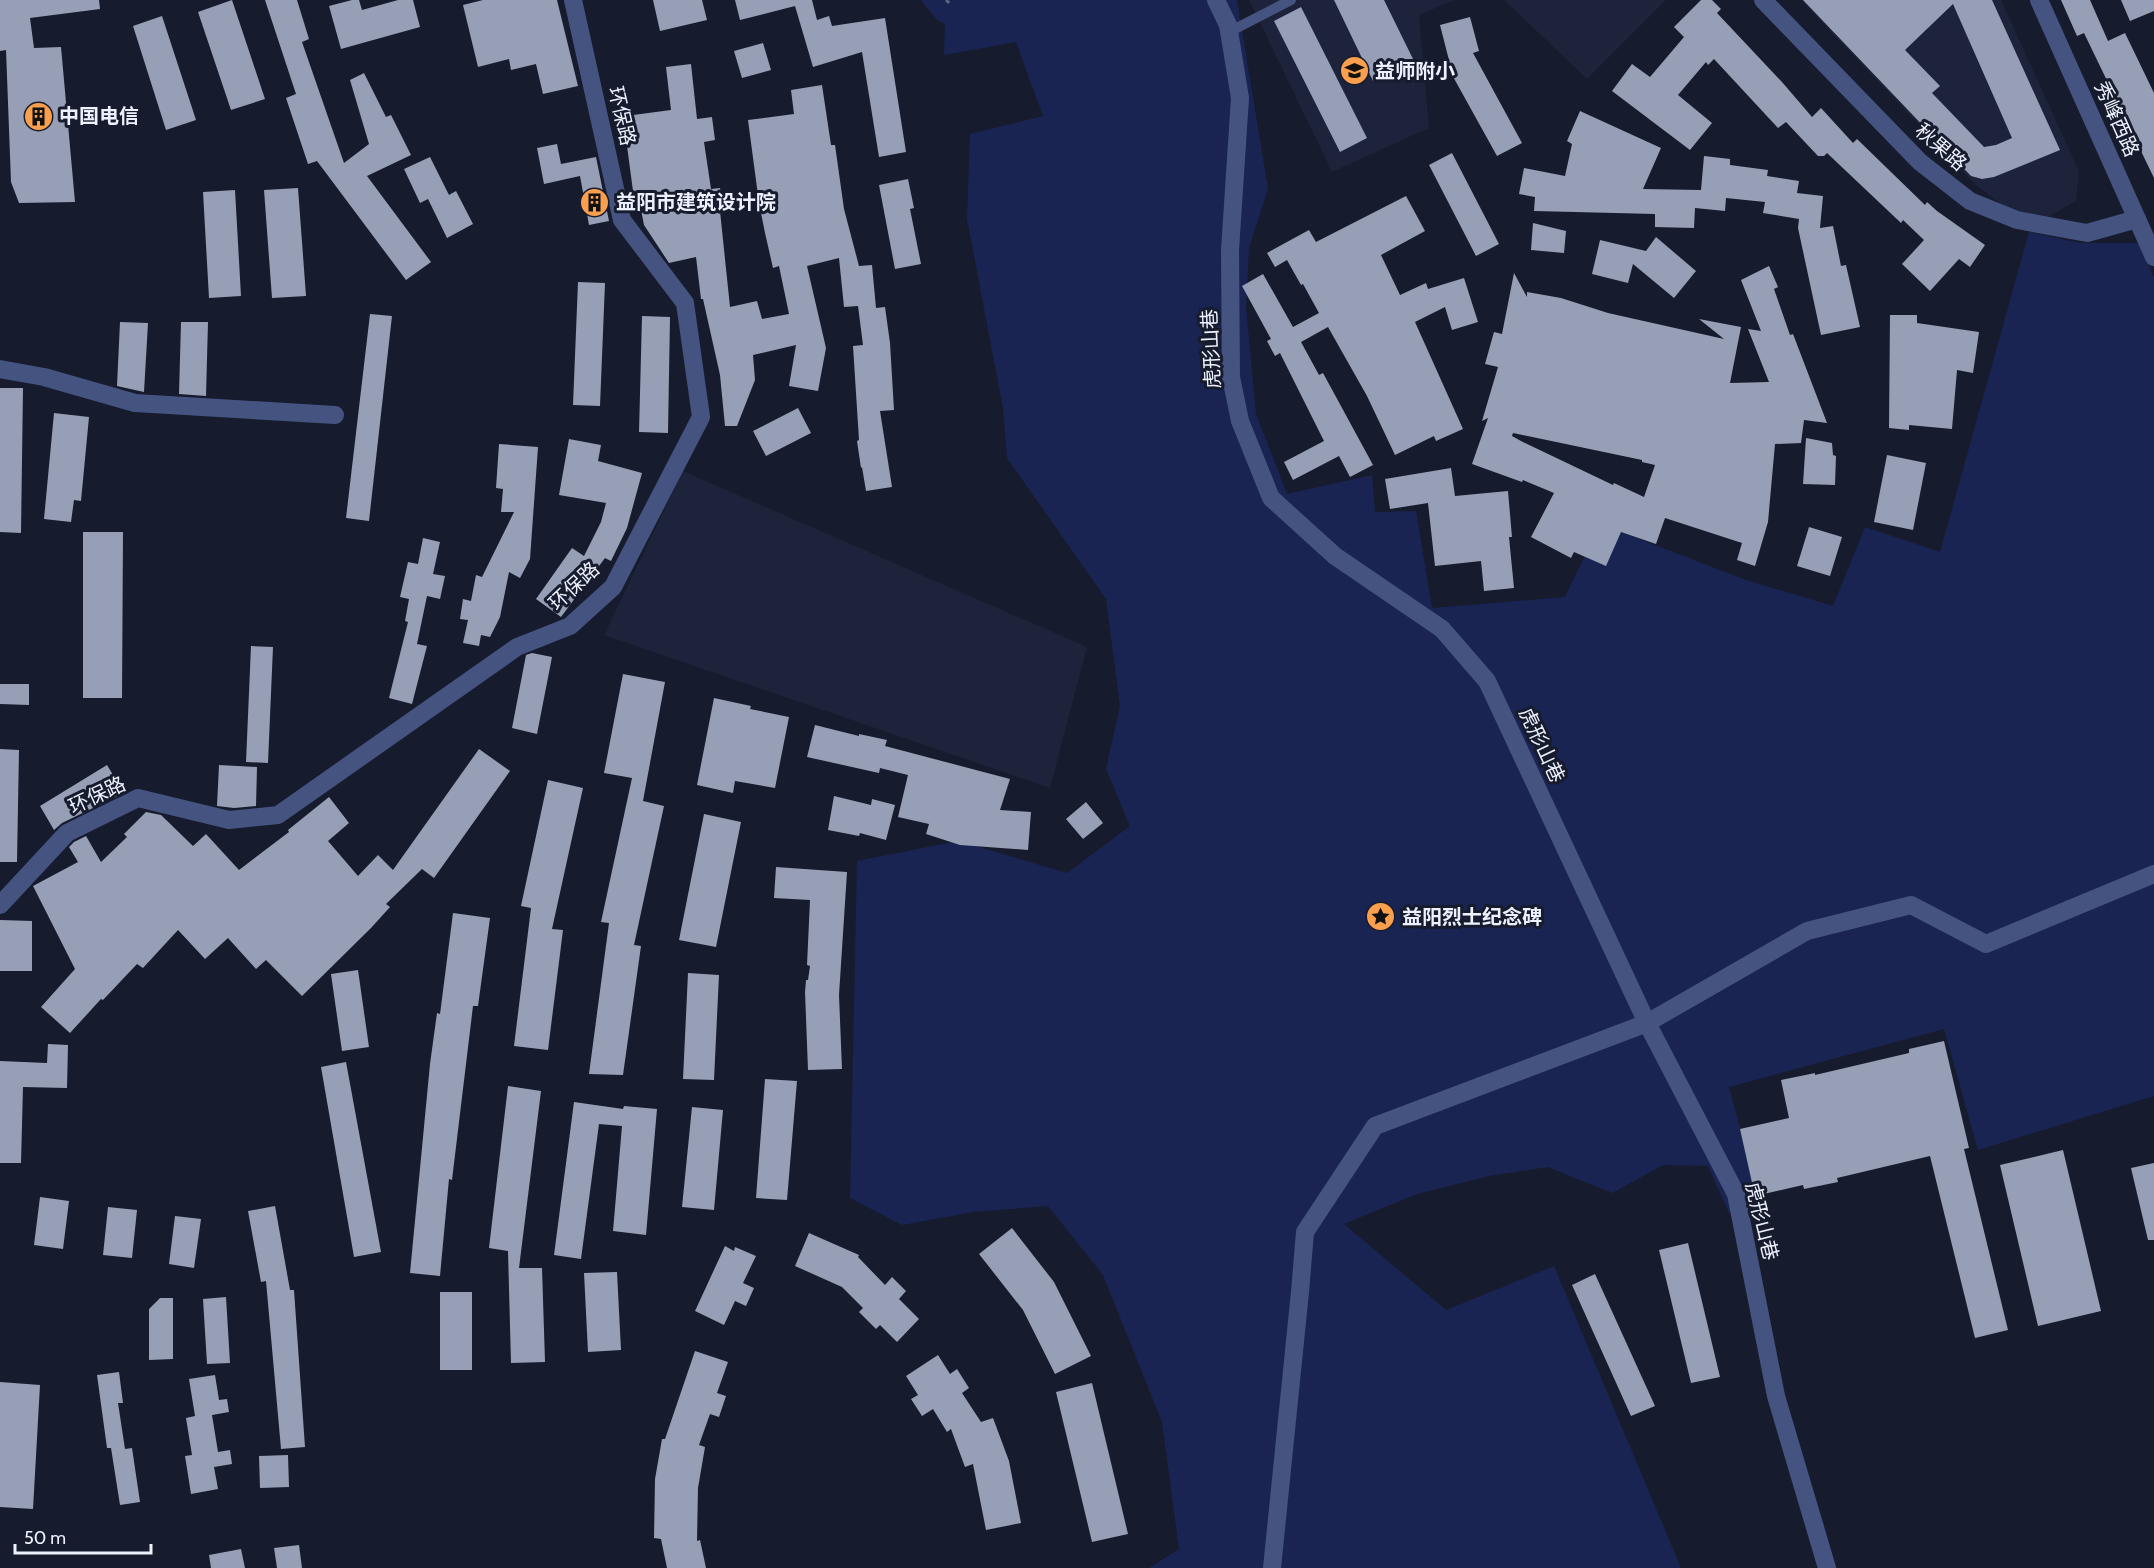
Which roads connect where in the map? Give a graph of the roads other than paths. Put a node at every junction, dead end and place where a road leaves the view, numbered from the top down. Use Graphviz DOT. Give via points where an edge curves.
graph roads {
  1 [pos="573,0"];
  2 [pos="1216,0"];
  3 [pos="1291,0"];
  4 [pos="1763,0"];
  5 [pos="2040,0"];
  6 [pos="1229,32"];
  7 [pos="2144,224"];
  8 [pos="2154,257"];
  9 [pos="0,369"];
  10 [pos="335,415"];
  11 [pos="2154,874"];
  12 [pos="0,905"];
  13 [pos="1647,1023"];
  14 [pos="1272,1568"];
  15 [pos="1827,1568"];
  1 -- 12 [label="street, 环保路" via="622,220 684,303 701,417 613,587 570,626 517,647 278,815 229,820 138,798 67,833"];
  2 -- 6 [label="street, 虎形山巷"];
  3 -- 6 [label="lane"];
  4 -- 7 [label="street, 秋果路" via="1920,162 1970,201 2018,220 2087,233"];
  5 -- 7 [label="street, 秀峰西路"];
  6 -- 13 [label="street, 虎形山巷" via="1240,98 1230,250 1231,377 1240,421 1271,498 1335,556 1442,629 1487,681"];
  7 -- 8 [label="street, 秀峰西路"];
  9 -- 10 [label="street" via="44,377 135,404"];
  11 -- 13 [label="street" via="1986,944 1911,905 1807,931"];
  13 -- 14 [label="street" via="1375,1126 1305,1232"];
  13 -- 15 [label="street, 虎形山巷" via="1736,1194 1776,1396"];
}
